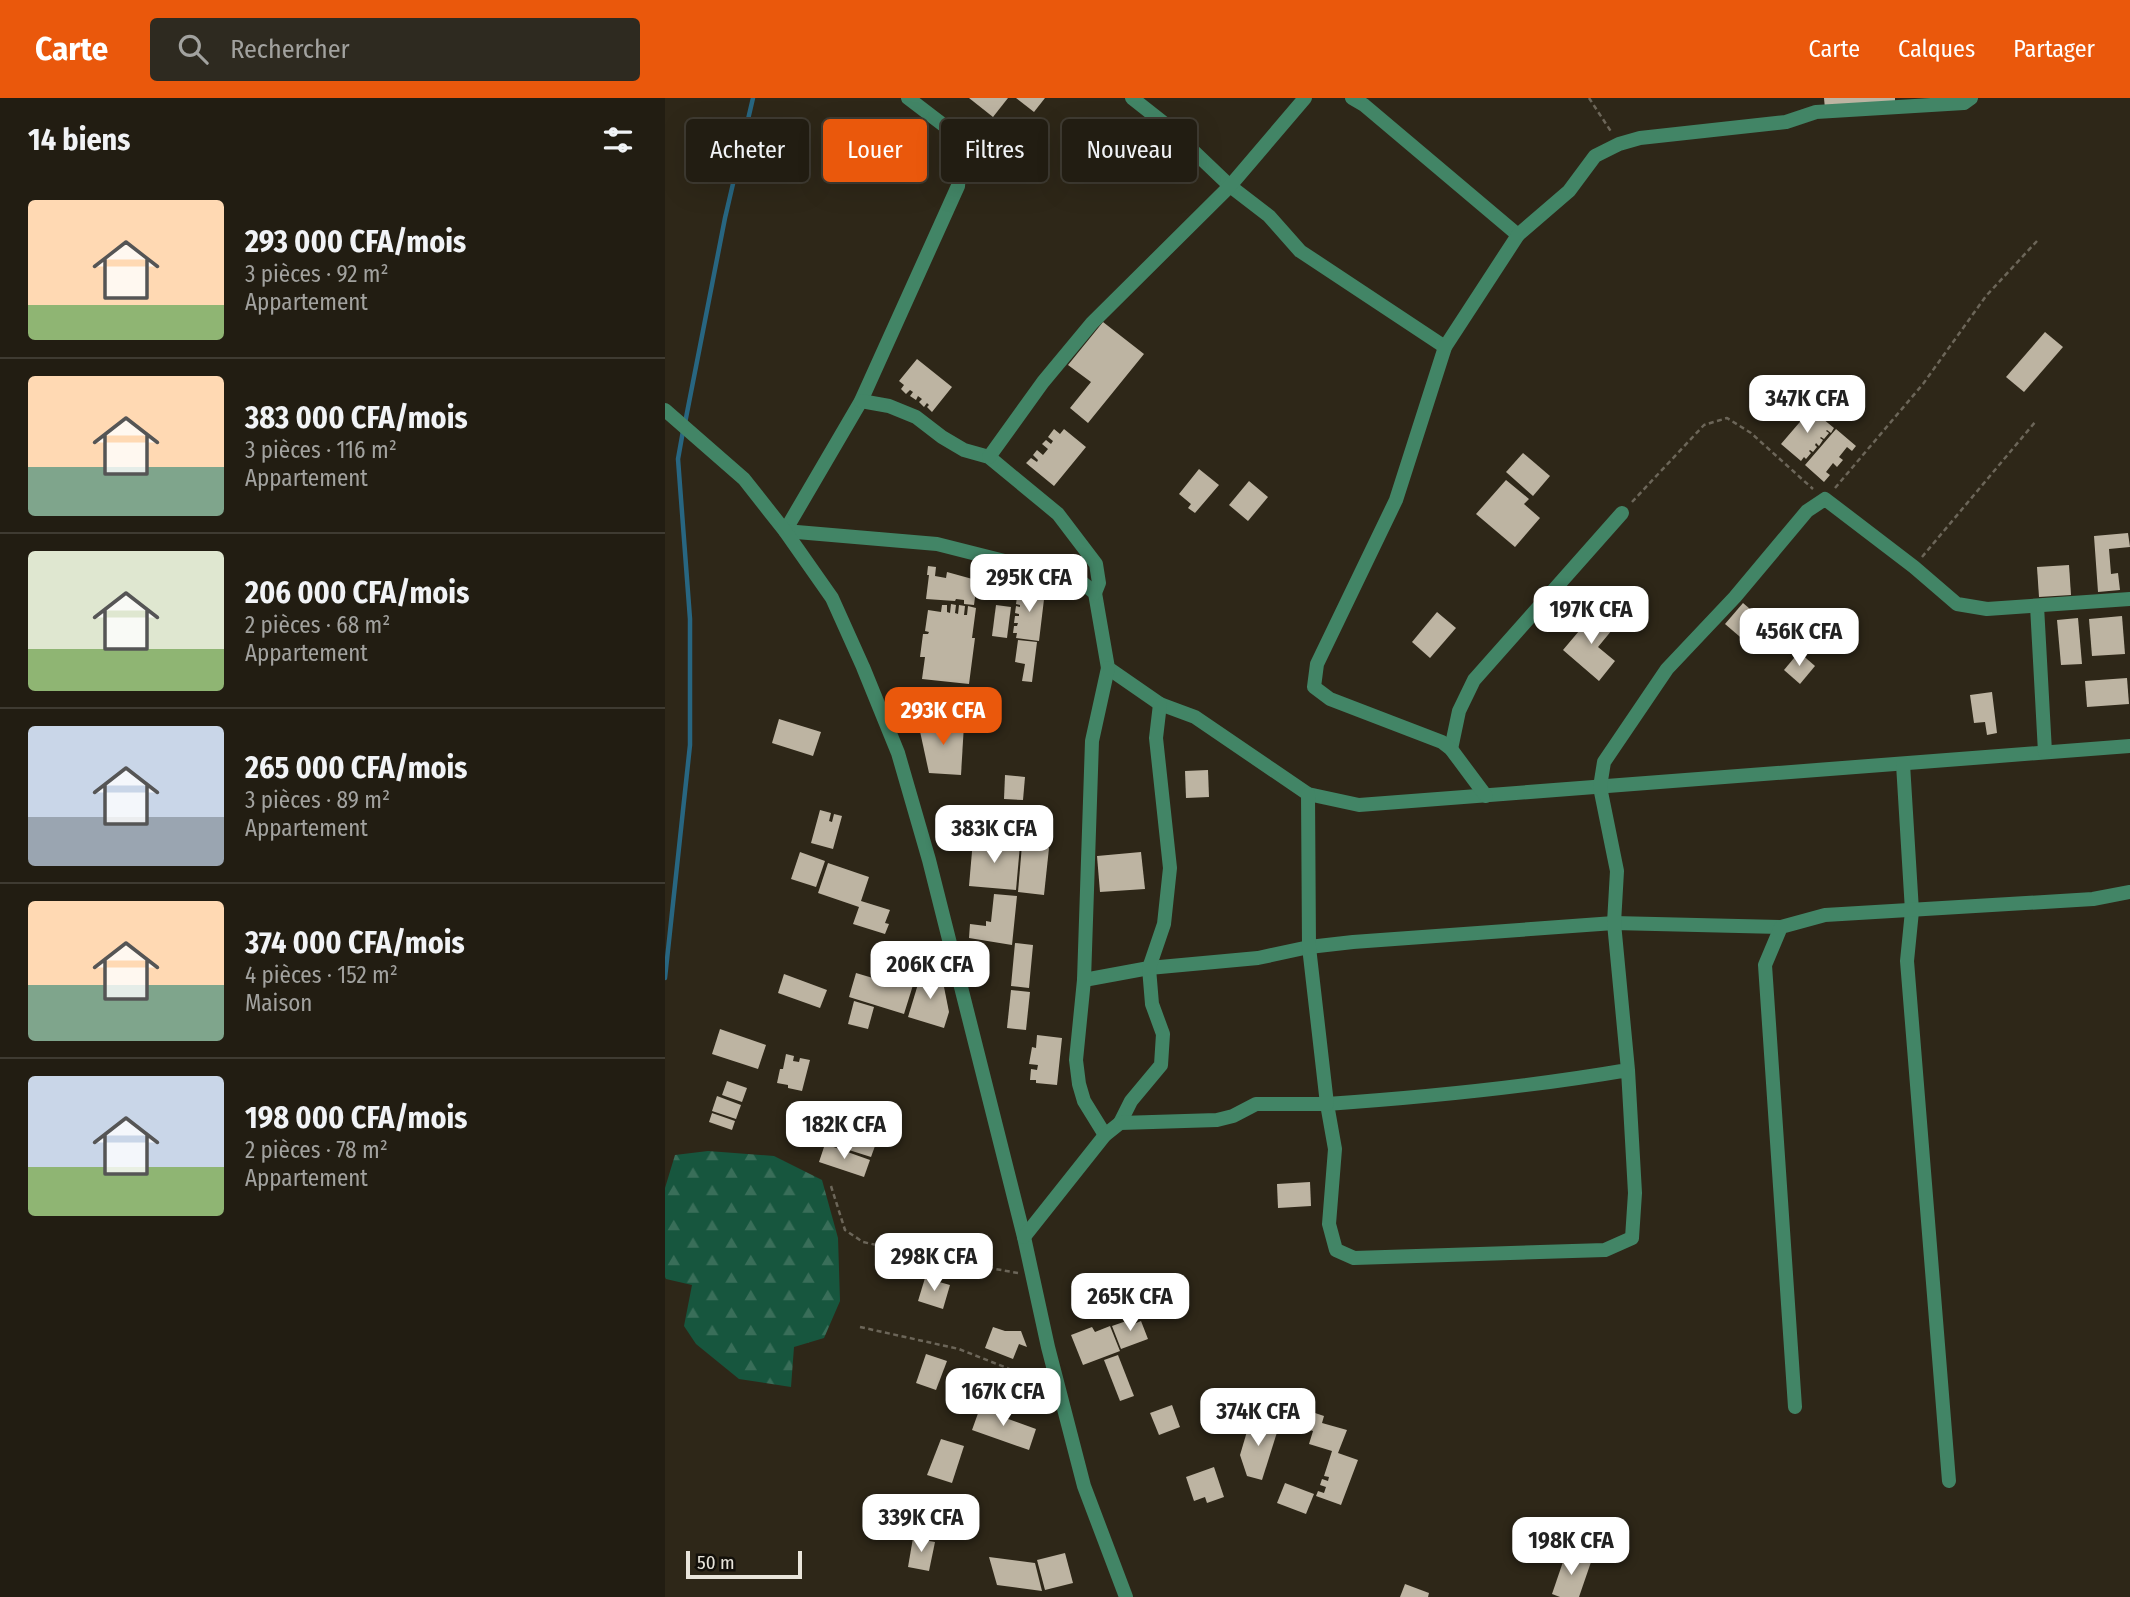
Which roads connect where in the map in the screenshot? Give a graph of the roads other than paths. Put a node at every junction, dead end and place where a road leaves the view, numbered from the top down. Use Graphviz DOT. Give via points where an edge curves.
graph roads {
  1 [pos="908,98"];
  2 [pos="1132,98"];
  3 [pos="1305,98"];
  4 [pos="1352,98"];
  5 [pos="1971,98"];
  6 [pos="1230,186"];
  7 [pos="1518,235"];
  8 [pos="1445,347"];
  9 [pos="861,401"];
  10 [pos="665,410"];
  11 [pos="989,457"];
  12 [pos="1622,513"];
  13 [pos="785,531"];
  14 [pos="1095,593"];
  15 [pos="2130,598"];
  16 [pos="2038,607"];
  17 [pos="1108,668"];
  18 [pos="1160,704"];
  19 [pos="2130,746"];
  20 [pos="1451,749"];
  21 [pos="2045,752"];
  22 [pos="1903,764"];
  23 [pos="1600,787"];
  24 [pos="1308,794"];
  25 [pos="1486,796"];
  26 [pos="2130,892"];
  27 [pos="1912,911"];
  28 [pos="1614,923"];
  29 [pos="1781,928"];
  30 [pos="1309,947"];
  31 [pos="1149,968"];
  32 [pos="1084,980"];
  33 [pos="1628,1070"];
  34 [pos="1327,1104"];
  35 [pos="1120,1123"];
  36 [pos="1105,1135"];
  37 [pos="1024,1237"];
  38 [pos="1795,1407"];
  39 [pos="1949,1481"];
  40 [pos="1126,1597"];
  1 -- 9 [label="street" via="946,127 961,153 958,186"];
  2 -- 6 [label="street"];
  3 -- 6 [label="street"];
  4 -- 7 [label="street"];
  5 -- 7 [label="street" via="1941,106 1817,112 1786,122 1619,144 1595,156 1569,191"];
  6 -- 8 [label="street" via="1269,216 1300,251"];
  6 -- 11 [label="street" via="1092,323"];
  7 -- 8 [label="street"];
  8 -- 20 [label="street" via="1396,500 1317,664 1314,687 1331,699"];
  9 -- 11 [label="street" via="916,416 964,450"];
  9 -- 13 [label="street"];
  10 -- 13 [label="street" via="744,479"];
  11 -- 14 [label="street" via="1058,514 1096,564 1099,583"];
  12 -- 20 [label="street" via="1474,681 1459,711"];
  13 -- 14 [label="street" via="936,544 1079,580"];
  13 -- 37 [label="street" via="832,598 898,753"];
  14 -- 17 [label="street"];
  15 -- 16 [label="street"];
  16 -- 21 [label="street"];
  16 -- 23 [label="street" via="1987,609 1957,604 1825,499 1807,511 1667,669 1604,762"];
  17 -- 18 [label="street"];
  17 -- 32 [label="street" via="1092,741"];
  18 -- 24 [label="street" via="1195,717"];
  18 -- 31 [label="street" via="1156,738 1170,868 1164,925"];
  19 -- 21 [label="street"];
  20 -- 25 [label="street"];
  21 -- 22 [label="street"];
  22 -- 23 [label="street"];
  22 -- 27 [label="street"];
  23 -- 25 [label="street"];
  23 -- 28 [label="street" via="1617,871"];
  24 -- 25 [label="street" via="1359,805"];
  24 -- 30 [label="street"];
  26 -- 27 [label="street" via="2093,899"];
  27 -- 29 [label="street" via="1825,915"];
  27 -- 39 [label="street" via="1907,961"];
  28 -- 29 [label="street"];
  28 -- 30 [label="street"];
  28 -- 33 [label="street"];
  29 -- 38 [label="street" via="1765,965"];
  30 -- 31 [label="street" via="1258,958"];
  30 -- 34 [label="street"];
  31 -- 32 [label="street"];
  31 -- 35 [label="street" via="1151,1004 1163,1034 1161,1065 1131,1101"];
  32 -- 36 [label="street" via="1076,1059 1079,1084"];
  33 -- 34 [label="street" via="1556,1083"];
  33 -- 34 [label="street" via="1635,1193 1632,1238 1605,1250 1355,1258 1336,1250 1329,1224 1335,1149"];
  34 -- 35 [label="street" via="1256,1104 1217,1120"];
  35 -- 36 [label="street"];
  36 -- 37 [label="street"];
  37 -- 40 [label="street" via="1084,1486"];
}
